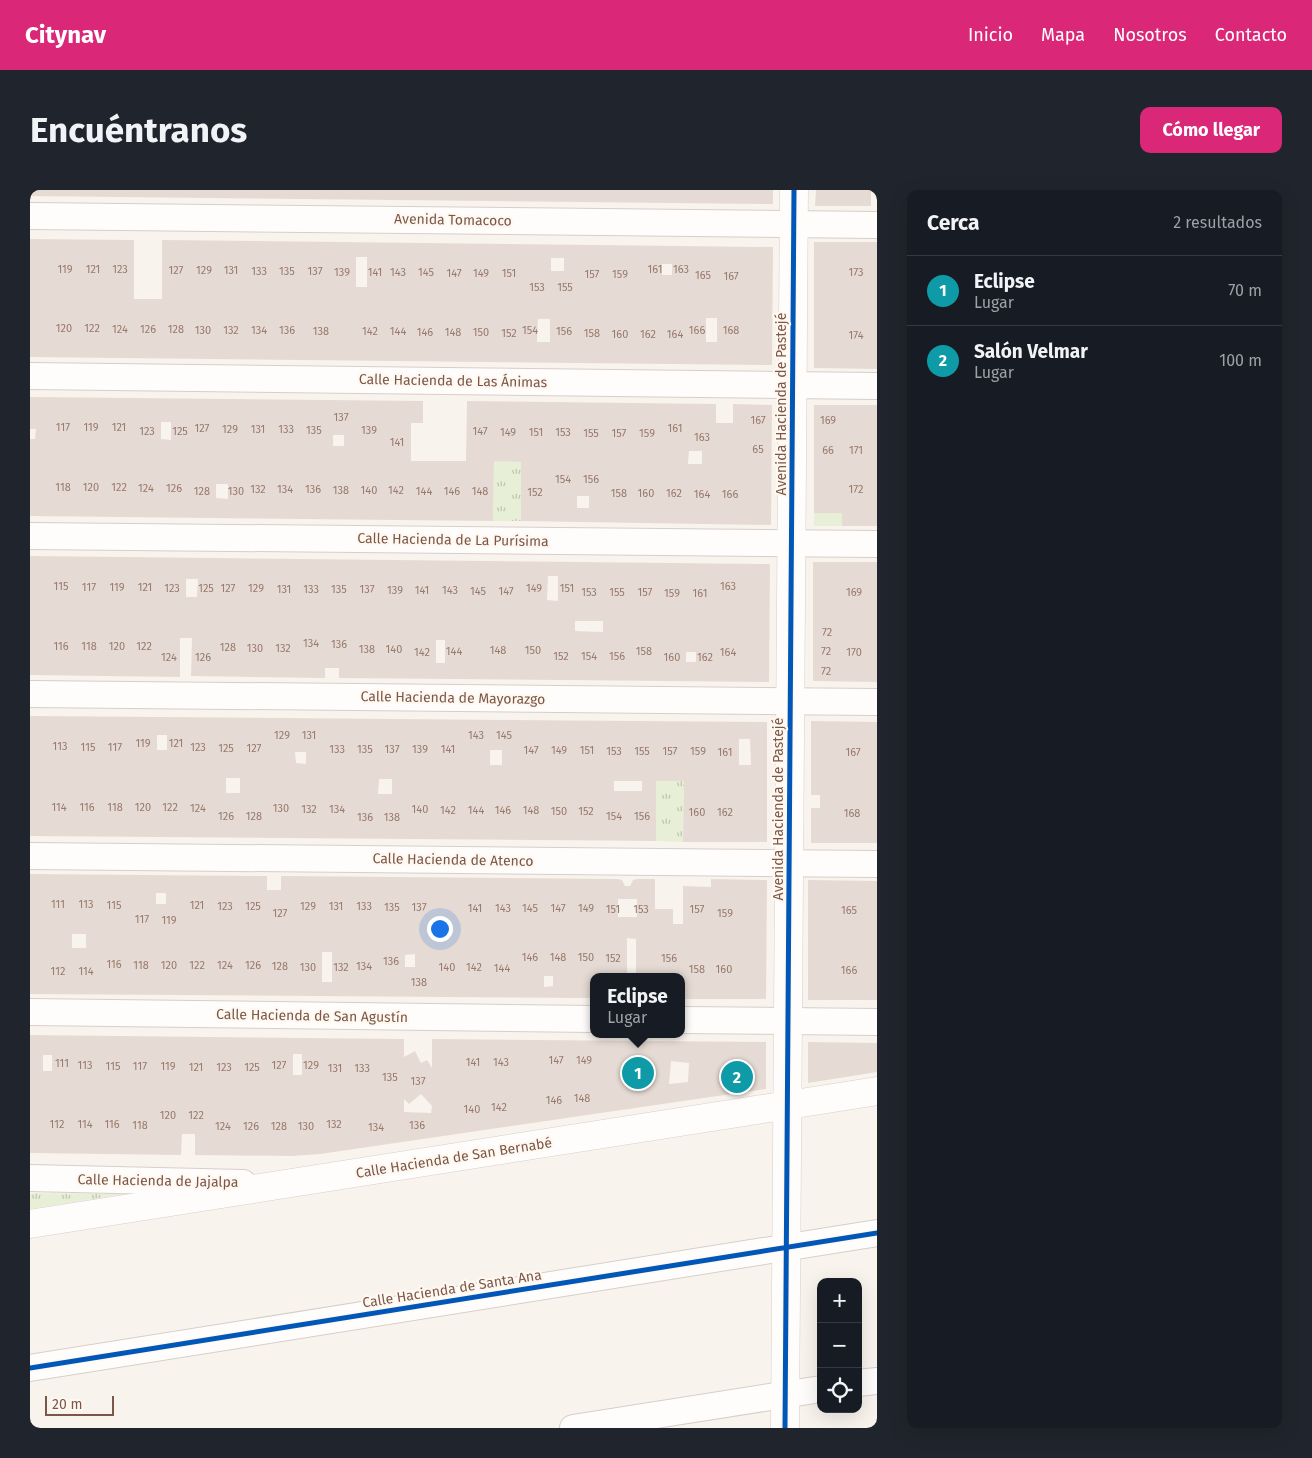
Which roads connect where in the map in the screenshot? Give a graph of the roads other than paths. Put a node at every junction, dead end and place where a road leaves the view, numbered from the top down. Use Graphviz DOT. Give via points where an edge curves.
graph roads {
  1 [pos="794,190"];
  2 [pos="30,216"];
  3 [pos="794,224"];
  4 [pos="877,225"];
  5 [pos="30,376"];
  6 [pos="793,385"];
  7 [pos="877,386"];
  8 [pos="30,536"];
  9 [pos="792,543"];
  10 [pos="877,544"];
  11 [pos="30,694"];
  12 [pos="790,701"];
  13 [pos="877,702"];
  14 [pos="30,856"];
  15 [pos="789,864"];
  16 [pos="877,864"];
  17 [pos="30,1012"];
  18 [pos="590,1019"];
  19 [pos="685,1020"];
  20 [pos="788,1021"];
  21 [pos="877,1022"];
  22 [pos="877,1091"];
  23 [pos="787,1106"];
  24 [pos="30,1178"];
  25 [pos="286,1184"];
  26 [pos="30,1224"];
  27 [pos="877,1233"];
  28 [pos="786,1247"];
  29 [pos="30,1368"];
  30 [pos="877,1381"];
  31 [pos="862,1383"];
  32 [pos="817,1390"];
  33 [pos="785,1394"];
  34 [pos="574,1428"];
  35 [pos="784,1428"];
  1 -- 3 [label="street, Avenida Hacienda de Pastejé"];
  2 -- 3 [label="street, Avenida Tomacoco"];
  3 -- 4 [label="street, Avenida Tomacoco"];
  3 -- 6 [label="street, Avenida Hacienda de Pastejé"];
  5 -- 6 [label="street, Calle Hacienda de Las Ánimas"];
  6 -- 7 [label="street, Calle Hacienda de Las Ánimas"];
  6 -- 9 [label="street, Avenida Hacienda de Pastejé"];
  8 -- 9 [label="street, Calle Hacienda de La Purísima"];
  9 -- 10 [label="street, Calle Hacienda de La Purísima"];
  9 -- 12 [label="street, Avenida Hacienda de Pastejé"];
  11 -- 12 [label="street, Calle Hacienda de Mayorazgo"];
  12 -- 13 [label="street, Calle Hacienda de Mayorazgo"];
  12 -- 15 [label="street, Avenida Hacienda de Pastejé"];
  14 -- 15 [label="street, Calle Hacienda de Atenco"];
  15 -- 16 [label="street, Calle Hacienda de Atenco"];
  15 -- 20 [label="street, Avenida Hacienda de Pastejé"];
  17 -- 18 [label="street, Calle Hacienda de San Agustín"];
  19 -- 20 [label="street"];
  20 -- 21 [label="street"];
  20 -- 23 [label="street, Avenida Hacienda de Pastejé"];
  22 -- 23 [label="street, Calle Hacienda de San Bernabé"];
  23 -- 25 [label="street, Calle Hacienda de San Bernabé"];
  23 -- 28 [label="street, Avenida Hacienda de Pastejé"];
  24 -- 25 [label="street, Calle Hacienda de Jajalpa"];
  25 -- 26 [label="street, Calle Hacienda de San Bernabé"];
  27 -- 28 [label="street, Calle Hacienda de Santa Ana"];
  28 -- 29 [label="street, Calle Hacienda de Santa Ana"];
  28 -- 33 [label="street, Avenida Hacienda de Pastejé"];
  30 -- 31 [label="street"];
  32 -- 33 [label="street"];
  33 -- 34 [label="street"];
  33 -- 35 [label="street, Avenida Hacienda de Pastejé"];
}
